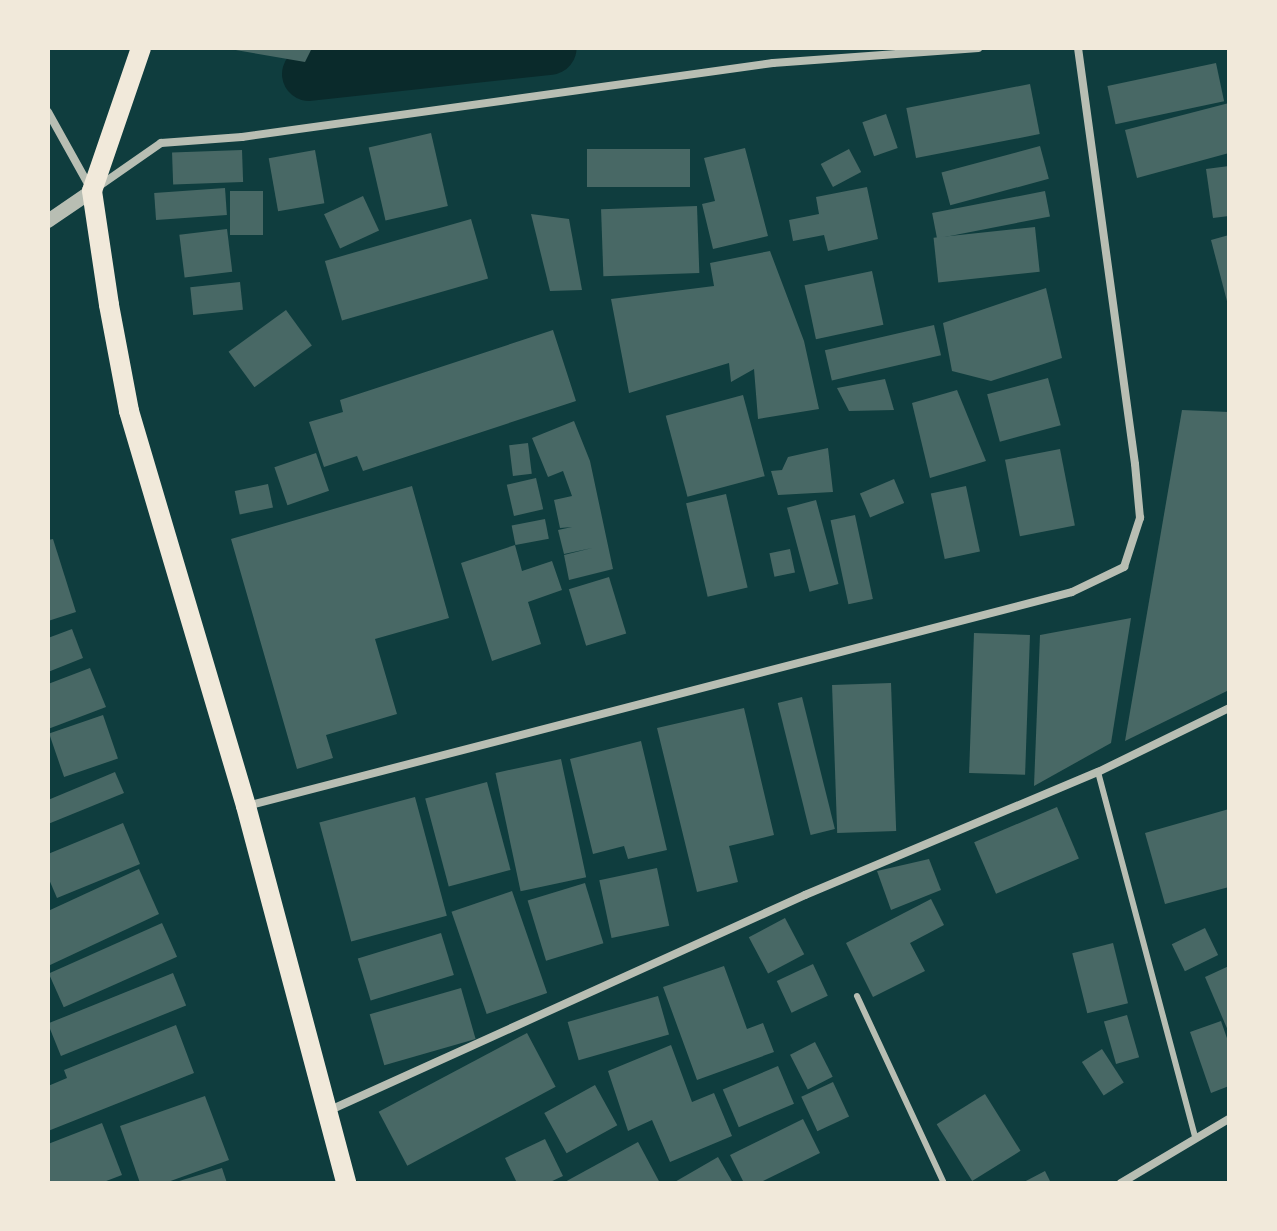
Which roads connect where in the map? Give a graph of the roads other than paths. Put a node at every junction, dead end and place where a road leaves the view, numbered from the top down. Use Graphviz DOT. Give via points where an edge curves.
graph roads {
  1 [pos="141,48"];
  2 [pos="978,48"];
  3 [pos="1078,48"];
  4 [pos="48,112"];
  5 [pos="92,191"];
  6 [pos="48,221"];
  7 [pos="1229,708"];
  8 [pos="1098,772"];
  9 [pos="246,806"];
  10 [pos="857,996"];
  11 [pos="327,1112"];
  12 [pos="1229,1119"];
  13 [pos="1195,1137"];
  14 [pos="346,1183"];
  15 [pos="944,1183"];
  16 [pos="1121,1183"];
  1 -- 5 [label="main road"];
  2 -- 5 [label="street" via="773,63 242,137 161,143"];
  3 -- 9 [label="street" via="1139,504 1140,518 1124,567 1072,592"];
  4 -- 5 [label="street"];
  5 -- 6 [label="street"];
  5 -- 9 [label="main road" via="129,411"];
  7 -- 8 [label="street"];
  8 -- 11 [label="street" via="805,895"];
  8 -- 13 [label="lane"];
  9 -- 11 [label="main road"];
  10 -- 15 [label="lane"];
  11 -- 14 [label="main road"];
  12 -- 13 [label="street"];
  13 -- 16 [label="street"];
}
